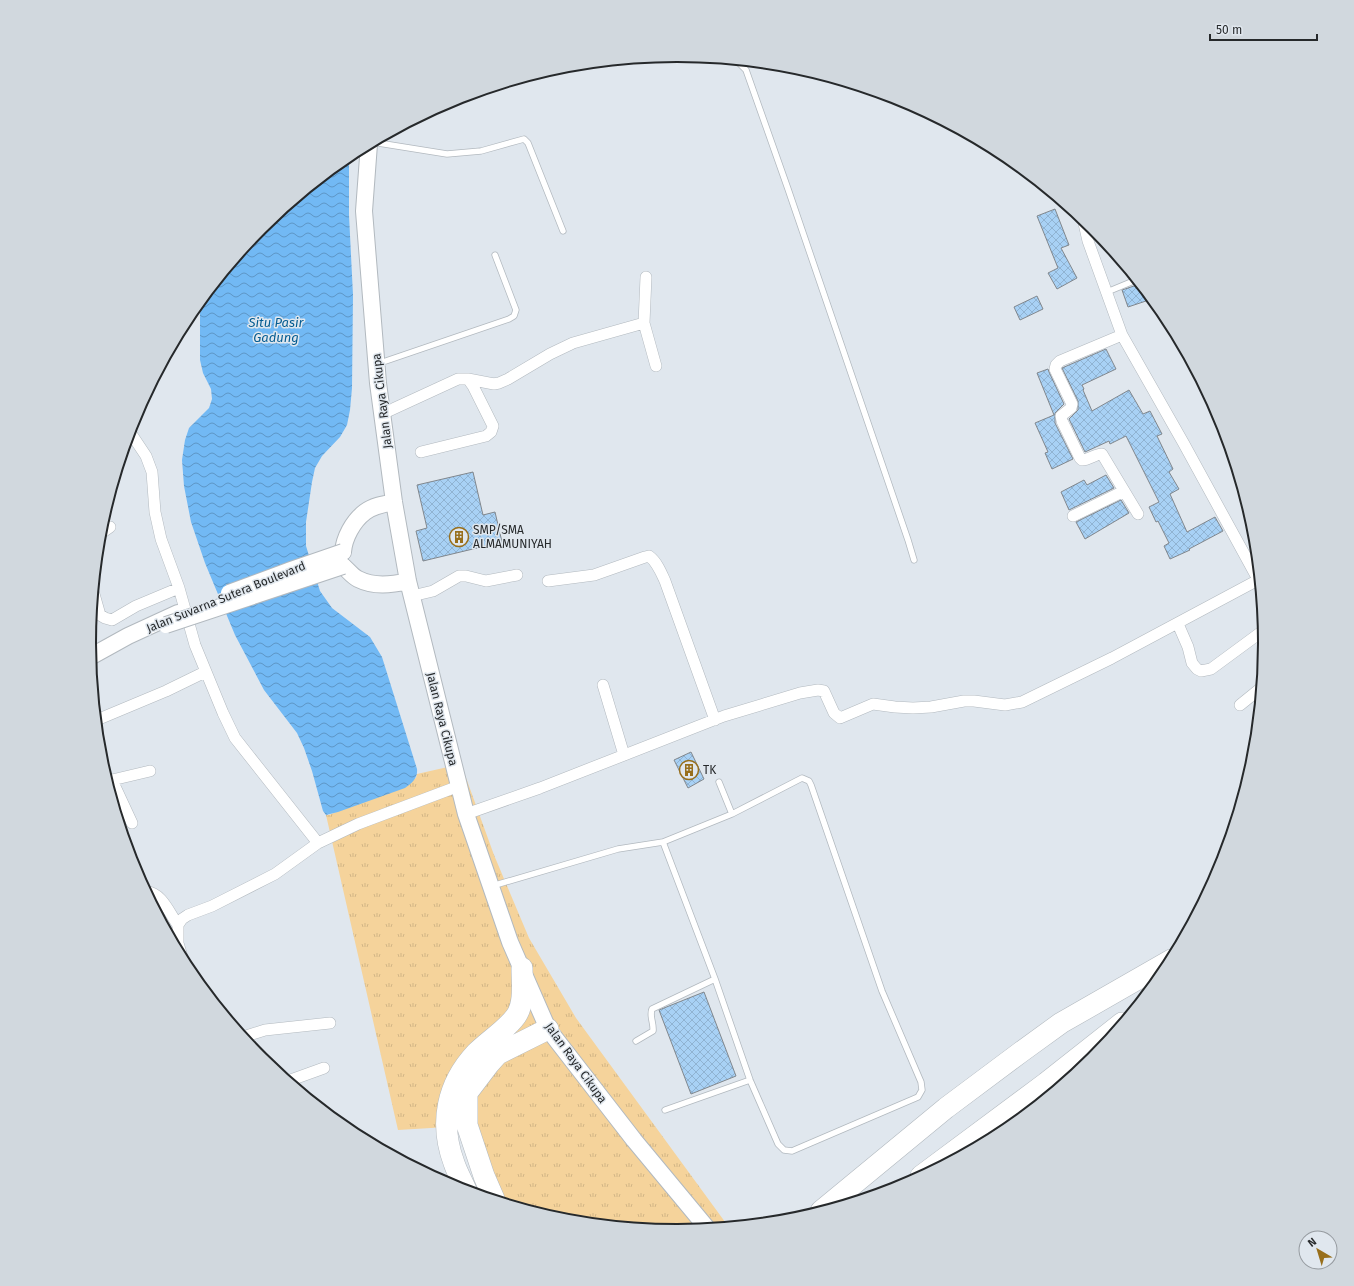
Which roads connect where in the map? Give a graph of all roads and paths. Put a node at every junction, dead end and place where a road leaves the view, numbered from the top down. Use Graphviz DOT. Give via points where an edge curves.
graph roads {
  1 [pos="742,66"];
  2 [pos="381,143"];
  3 [pos="368,151"];
  4 [pos="1085,229"];
  5 [pos="563,231"];
  6 [pos="495,255"];
  7 [pos="646,277"];
  8 [pos="1132,282"];
  9 [pos="1107,292"];
  10 [pos="644,323"];
  11 [pos="1122,335"];
  12 [pos="377,364"];
  13 [pos="656,366"];
  14 [pos="468,379"];
  15 [pos="382,414"];
  16 [pos="134,438"];
  17 [pos="421,452"];
  18 [pos="1124,491"];
  19 [pos="394,502"];
  20 [pos="1138,514"];
  21 [pos="1073,516"];
  22 [pos="110,527"];
  23 [pos="107,529"];
  24 [pos="343,559"];
  25 [pos="914,560"];
  26 [pos="1253,571"];
  27 [pos="517,575"];
  28 [pos="408,580"];
  29 [pos="548,581"];
  30 [pos="1255,583"];
  31 [pos="179,588"];
  32 [pos="412,596"];
  33 [pos="97,605"];
  34 [pos="1178,624"];
  35 [pos="1258,635"];
  36 [pos="96,654"];
  37 [pos="97,663"];
  38 [pos="206,672"];
  39 [pos="603,685"];
  40 [pos="1256,692"];
  41 [pos="1240,705"];
  42 [pos="101,718"];
  43 [pos="715,720"];
  44 [pos="624,755"];
  45 [pos="150,771"];
  46 [pos="113,779"];
  47 [pos="719,782"];
  48 [pos="459,786"];
  49 [pos="116,793"];
  50 [pos="466,814"];
  51 [pos="732,814"];
  52 [pos="132,823"];
  53 [pos="663,842"];
  54 [pos="318,843"];
  55 [pos="490,886"];
  56 [pos="153,892"];
  57 [pos="178,925"];
  58 [pos="178,940"];
  59 [pos="1160,967"];
  60 [pos="522,968"];
  61 [pos="715,979"];
  62 [pos="330,1023"];
  63 [pos="548,1029"];
  64 [pos="248,1034"];
  65 [pos="636,1041"];
  66 [pos="1100,1041"];
  67 [pos="324,1068"];
  68 [pos="293,1079"];
  69 [pos="750,1080"];
  70 [pos="665,1110"];
  71 [pos="943,1159"];
  72 [pos="463,1183"];
  73 [pos="492,1193"];
  74 [pos="831,1203"];
  75 [pos="703,1223"];
  1 -- 25 [label="lane" via="746,70 754,92"];
  2 -- 5 [label="lane" via="447,154 481,151 524,139 528,143"];
  3 -- 12 [label="main road, Jalan Raya Cikupa" via="364,211"];
  4 -- 9 [label="street"];
  6 -- 12 [label="lane" via="516,310 514,316"];
  7 -- 10 [label="street"];
  8 -- 9 [label="lane"];
  9 -- 11 [label="street"];
  10 -- 13 [label="street"];
  10 -- 14 [label="street" via="573,342 500,383"];
  11 -- 18 [label="street" via="1060,361 1055,369 1072,404 1061,416 1062,421 1080,458 1084,460 1102,454"];
  11 -- 26 [label="street"];
  12 -- 15 [label="main road, Jalan Raya Cikupa"];
  14 -- 15 [label="street" via="458,379"];
  14 -- 17 [label="street" via="474,386 493,426 491,432 486,436"];
  15 -- 19 [label="main road, Jalan Raya Cikupa"];
  16 -- 31 [label="street" via="146,456 152,472 155,512 161,539"];
  18 -- 20 [label="street"];
  18 -- 21 [label="street"];
  19 -- 24 [label="main road" via="365,512 352,526 344,543"];
  19 -- 28 [label="main road, Jalan Raya Cikupa"];
  22 -- 23 [label="street"];
  24 -- 28 [label="main road" via="356,578 367,582 393,584"];
  24 -- 36 [label="main road, Jalan Suvarna Sutera Boulevard, bridge" via="291,570 179,612"];
  24 -- 37 [label="main road, bridge" via="166,625"];
  27 -- 32 [label="street" via="486,581 459,576 433,591"];
  28 -- 32 [label="main road, Jalan Raya Cikupa"];
  29 -- 43 [label="street" via="594,575 645,557 652,558 665,580"];
  30 -- 34 [label="street"];
  31 -- 33 [label="street" via="136,606 112,620 100,615"];
  31 -- 38 [label="street" via="195,645"];
  32 -- 48 [label="main road, Jalan Raya Cikupa"];
  34 -- 35 [label="street" via="1192,663 1201,670 1211,669"];
  34 -- 43 [label="street" via="1022,702 1005,705 969,701 913,708 873,704 840,718 834,713 824,691 818,690 800,693"];
  38 -- 42 [label="street"];
  38 -- 54 [label="street" via="236,738"];
  39 -- 44 [label="street"];
  40 -- 41 [label="street"];
  43 -- 44 [label="street"];
  44 -- 50 [label="street"];
  45 -- 46 [label="street"];
  47 -- 51 [label="lane"];
  48 -- 50 [label="main road, Jalan Raya Cikupa"];
  48 -- 54 [label="street" via="358,824"];
  49 -- 52 [label="street"];
  50 -- 55 [label="main road, Jalan Raya Cikupa"];
  51 -- 53 [label="lane"];
  51 -- 69 [label="lane" via="802,778 812,786 882,991 921,1082 922,1090 918,1097 792,1151 784,1150 778,1144"];
  53 -- 55 [label="lane" via="618,849"];
  53 -- 61 [label="lane"];
  54 -- 57 [label="street" via="275,874 212,906 188,915"];
  55 -- 60 [label="main road, Jalan Raya Cikupa"];
  56 -- 57 [label="street" via="159,897"];
  57 -- 58 [label="street"];
  59 -- 74 [label="highway" via="1061,1023 1026,1048 946,1108"];
  60 -- 63 [label="main road, Jalan Raya Cikupa"];
  60 -- 72 [label="highway" via="522,1000 517,1015 476,1054 461,1073 450,1095 446,1116 448,1139 453,1161"];
  61 -- 65 [label="lane" via="652,1009 652,1031"];
  61 -- 69 [label="lane"];
  62 -- 64 [label="street"];
  63 -- 73 [label="highway" via="498,1054 467,1093 467,1125"];
  63 -- 75 [label="main road, Jalan Raya Cikupa"];
  66 -- 71 [label="highway"];
  67 -- 68 [label="street"];
  69 -- 70 [label="lane"];
}
